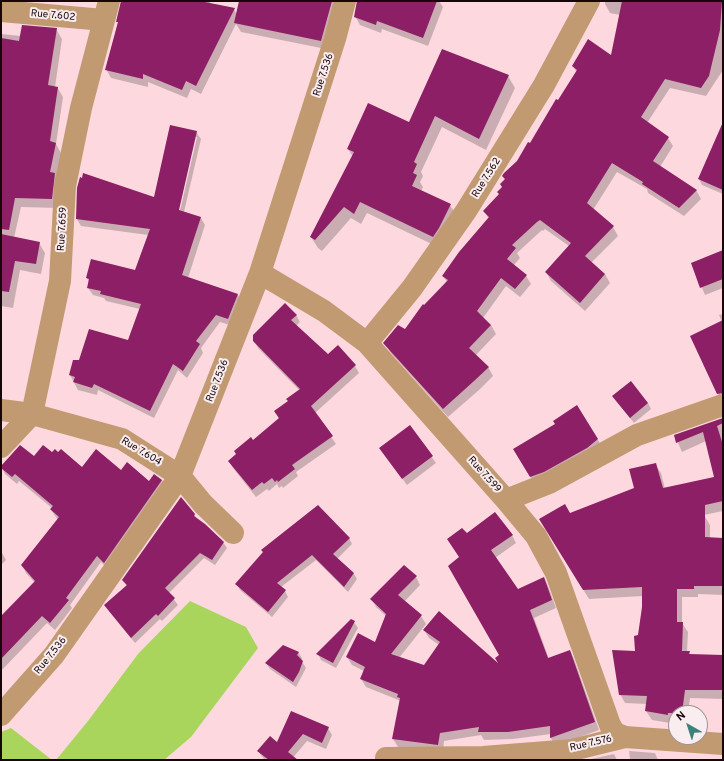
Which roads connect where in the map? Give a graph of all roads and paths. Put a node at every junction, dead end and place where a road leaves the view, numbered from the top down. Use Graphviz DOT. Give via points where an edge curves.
graph roads {
  1 [pos="345,1"];
  2 [pos="584,2"];
  3 [pos="106,10"];
  4 [pos="1,11"];
  5 [pos="260,273"];
  6 [pos="367,343"];
  7 [pos="723,405"];
  8 [pos="1,410"];
  9 [pos="32,414"];
  10 [pos="1,447"];
  11 [pos="180,476"];
  12 [pos="506,500"];
  13 [pos="232,533"];
  14 [pos="1,715"];
  15 [pos="624,737"];
  16 [pos="723,744"];
  17 [pos="386,758"];
  1 -- 5 [label="street, Rue 7.536"];
  2 -- 6 [label="street, Rue 7.562" via="544,85 466,211 412,288"];
  3 -- 4 [label="street, Rue 7.602"];
  3 -- 9 [label="street, Rue 7.659" via="81,108 65,186 60,281"];
  5 -- 6 [label="street, Rue 7.599" via="324,311"];
  5 -- 11 [label="street, Rue 7.536"];
  6 -- 12 [label="street, Rue 7.599"];
  7 -- 12 [label="street" via="636,435 549,483"];
  8 -- 9 [label="street, Rue 7.604"];
  9 -- 10 [label="street"];
  9 -- 11 [label="street, Rue 7.604" via="122,439"];
  11 -- 13 [label="street, Rue 7.604"];
  11 -- 14 [label="street, Rue 7.536" via="54,655"];
  12 -- 15 [label="street, Rue 7.599" via="536,536 556,573 610,725 615,733"];
  15 -- 16 [label="street, Rue 7.576"];
  15 -- 17 [label="street, Rue 7.576" via="572,750 482,757"];
}
